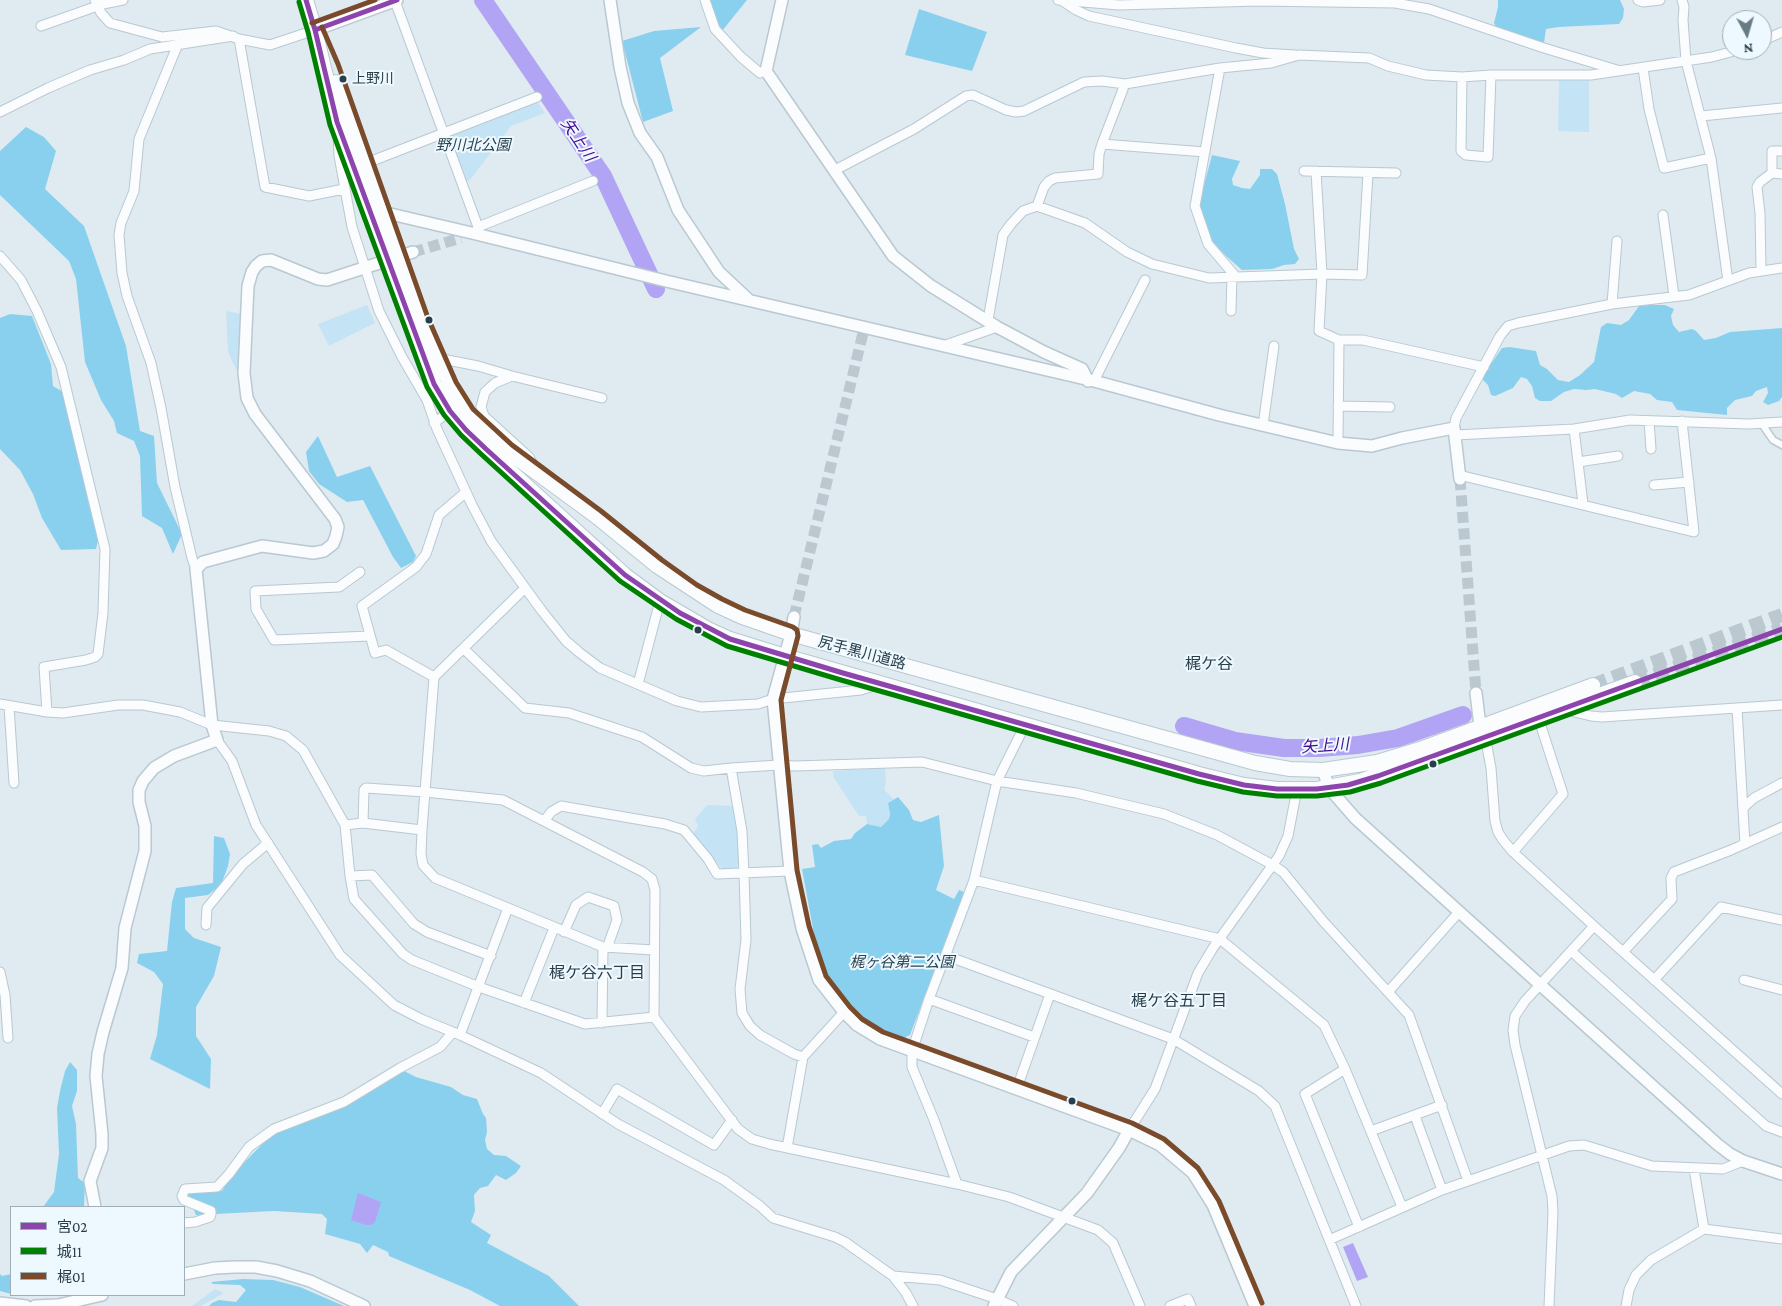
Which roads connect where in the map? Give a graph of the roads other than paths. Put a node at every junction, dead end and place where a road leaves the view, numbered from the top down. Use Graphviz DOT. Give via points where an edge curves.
graph roads {
  1 [pos="123,0"];
  2 [pos="306,0"];
  3 [pos="610,0"];
  4 [pos="705,0"];
  5 [pos="782,0"];
  6 [pos="1110,0"];
  7 [pos="1638,0"];
  8 [pos="1660,0"];
  9 [pos="1682,0"];
  10 [pos="396,1"];
  11 [pos="1060,1"];
  12 [pos="96,3"];
  13 [pos="1098,3"];
  14 [pos="41,26"];
  15 [pos="315,30"];
  16 [pos="236,38"];
  17 [pos="178,44"];
  18 [pos="1722,54"];
  19 [pos="1299,55"];
  20 [pos="1686,61"];
  21 [pos="1220,68"];
  22 [pos="1643,68"];
  23 [pos="1620,71"];
  24 [pos="760,73"];
  25 [pos="1491,75"];
  26 [pos="1462,77"];
  27 [pos="1124,84"];
  28 [pos="537,97"];
  29 [pos="1782,108"];
  30 [pos="0,112"];
  31 [pos="1701,116"];
  32 [pos="337,122"];
  33 [pos="443,133"];
  34 [pos="1102,144"];
  35 [pos="1782,151"];
  36 [pos="1205,152"];
  37 [pos="1711,158"];
  38 [pos="364,164"];
  39 [pos="835,170"];
  40 [pos="1304,171"];
  41 [pos="1316,171"];
  42 [pos="1396,172"];
  43 [pos="1368,173"];
  44 [pos="1772,173"];
  45 [pos="1782,174"];
  46 [pos="593,182"];
  47 [pos="344,189"];
  48 [pos="1037,206"];
  49 [pos="382,212"];
  50 [pos="1663,215"];
  51 [pos="477,230"];
  52 [pos="461,238"];
  53 [pos="1617,241"];
  54 [pos="413,252"];
  55 [pos="0,256"];
  56 [pos="394,258"];
  57 [pos="1782,268"];
  58 [pos="365,269"];
  59 [pos="1761,270"];
  60 [pos="1322,274"];
  61 [pos="1234,277"];
  62 [pos="1145,280"];
  63 [pos="1728,280"];
  64 [pos="1674,296"];
  65 [pos="749,300"];
  66 [pos="1612,304"];
  67 [pos="1231,312"];
  68 [pos="992,324"];
  69 [pos="1339,340"];
  70 [pos="941,346"];
  71 [pos="1274,346"];
  72 [pos="437,358"];
  73 [pos="1484,367"];
  74 [pos="512,376"];
  75 [pos="1091,381"];
  76 [pos="602,398"];
  77 [pos="1338,406"];
  78 [pos="1390,407"];
  79 [pos="450,411"];
  80 [pos="1649,421"];
  81 [pos="1682,421"];
  82 [pos="1782,422"];
  83 [pos="434,423"];
  84 [pos="1762,424"];
  85 [pos="1263,425"];
  86 [pos="1574,429"];
  87 [pos="1454,432"];
  88 [pos="1338,443"];
  89 [pos="1782,445"];
  90 [pos="1651,450"];
  91 [pos="1618,456"];
  92 [pos="1578,462"];
  93 [pos="537,473"];
  94 [pos="1460,477"];
  95 [pos="1688,482"];
  96 [pos="1654,485"];
  97 [pos="466,492"];
  98 [pos="1583,504"];
  99 [pos="196,569"];
  100 [pos="360,572"];
  101 [pos="525,588"];
  102 [pos="660,601"];
  103 [pos="794,617"];
  104 [pos="792,634"];
  105 [pos="370,636"];
  106 [pos="464,649"];
  107 [pos="785,656"];
  108 [pos="434,677"];
  109 [pos="1635,682"];
  110 [pos="638,684"];
  111 [pos="881,684"];
  112 [pos="1593,685"];
  113 [pos="1476,693"];
  114 [pos="773,699"];
  115 [pos="5,705"];
  116 [pos="1782,705"];
  117 [pos="1737,708"];
  118 [pos="1562,709"];
  119 [pos="47,712"];
  120 [pos="1538,717"];
  121 [pos="212,725"];
  122 [pos="1025,725"];
  123 [pos="1483,731"];
  124 [pos="217,740"];
  125 [pos="778,765"];
  126 [pos="731,768"];
  127 [pos="1323,770"];
  128 [pos="997,781"];
  129 [pos="14,783"];
  130 [pos="1782,783"];
  131 [pos="1329,788"];
  132 [pos="1297,789"];
  133 [pos="425,792"];
  134 [pos="1743,808"];
  135 [pos="545,820"];
  136 [pos="363,823"];
  137 [pos="345,825"];
  138 [pos="1782,828"];
  139 [pos="422,830"];
  140 [pos="268,843"];
  141 [pos="1745,844"];
  142 [pos="1514,852"];
  143 [pos="1273,865"];
  144 [pos="790,871"];
  145 [pos="744,873"];
  146 [pos="350,876"];
  147 [pos="974,880"];
  148 [pos="508,908"];
  149 [pos="1459,912"];
  150 [pos="1782,920"];
  151 [pos="206,925"];
  152 [pos="1594,926"];
  153 [pos="554,928"];
  154 [pos="564,932"];
  155 [pos="1220,939"];
  156 [pos="605,948"];
  157 [pos="654,950"];
  158 [pos="1571,951"];
  159 [pos="1623,952"];
  160 [pos="491,956"];
  161 [pos="947,956"];
  162 [pos="0,972"];
  163 [pos="1654,980"];
  164 [pos="1744,980"];
  165 [pos="1540,984"];
  166 [pos="479,987"];
  167 [pos="1782,990"];
  168 [pos="1388,992"];
  169 [pos="1050,994"];
  170 [pos="929,1000"];
  171 [pos="524,1003"];
  172 [pos="844,1012"];
  173 [pos="654,1017"];
  174 [pos="602,1024"];
  175 [pos="456,1034"];
  176 [pos="1034,1037"];
  177 [pos="8,1038"];
  178 [pos="1173,1039"];
  179 [pos="912,1051"];
  180 [pos="804,1057"];
  181 [pos="1345,1069"];
  182 [pos="1017,1088"];
  183 [pos="1782,1094"];
  184 [pos="1442,1105"];
  185 [pos="602,1114"];
  186 [pos="1415,1116"];
  187 [pos="732,1120"];
  188 [pos="1129,1130"];
  189 [pos="1371,1131"];
  190 [pos="1782,1132"];
  191 [pos="787,1148"];
  192 [pos="1542,1155"];
  193 [pos="1743,1162"];
  194 [pos="1694,1169"];
  195 [pos="1782,1174"];
  196 [pos="1468,1181"];
  197 [pos="957,1184"];
  198 [pos="1442,1190"];
  199 [pos="95,1206"];
  200 [pos="1402,1207"];
  201 [pos="1064,1217"];
  202 [pos="185,1223"];
  203 [pos="1359,1227"];
  204 [pos="1704,1230"];
  205 [pos="1782,1239"];
  206 [pos="1329,1240"];
  207 [pos="185,1274"];
  208 [pos="893,1276"];
  209 [pos="98,1296"];
  210 [pos="75,1301"];
  211 [pos="996,1302"];
  212 [pos="0,1303"];
  213 [pos="26,1306"];
  214 [pos="36,1306"];
  215 [pos="364,1306"];
  216 [pos="913,1306"];
  217 [pos="1013,1306"];
  218 [pos="1140,1306"];
  219 [pos="1170,1306"];
  220 [pos="1191,1306"];
  221 [pos="1255,1306"];
  222 [pos="1356,1306"];
  223 [pos="1549,1306"];
  224 [pos="1626,1306"];
  1 -- 12 [label="street"];
  2 -- 15 [label="main road, 尻手黒川道路"];
  3 -- 65 [label="street" via="628,103 640,133 657,158 683,218 718,272"];
  4 -- 24 [label="street" via="716,29"];
  5 -- 39 [label="street" via="766,71"];
  6 -- 13 [label="street"];
  7 -- 8 [label="street"];
  9 -- 20 [label="street"];
  10 -- 15 [label="street"];
  10 -- 33 [label="street"];
  11 -- 13 [label="street"];
  11 -- 19 [label="street" via="1089,16 1236,48"];
  12 -- 14 [label="street"];
  12 -- 16 [label="street" via="110,23 162,37 216,31"];
  13 -- 23 [label="street" via="1395,3 1429,9"];
  15 -- 16 [label="street" via="270,45"];
  15 -- 32 [label="main road, 尻手黒川道路"];
  15 -- 38 [label="main road, 尻手黒川道路"];
  16 -- 17 [label="street"];
  16 -- 47 [label="street" via="265,187 309,196"];
  17 -- 30 [label="street" via="150,49 90,70"];
  17 -- 99 [label="street" via="139,139 134,191 119,235 127,296 153,373 175,487"];
  18 -- 20 [label="street"];
  19 -- 21 [label="street" via="1271,63"];
  19 -- 26 [label="street" via="1369,58 1426,76"];
  20 -- 22 [label="street"];
  20 -- 31 [label="street"];
  21 -- 27 [label="street"];
  21 -- 36 [label="street"];
  22 -- 23 [label="street"];
  22 -- 37 [label="street" via="1649,109 1664,168"];
  23 -- 25 [label="street" via="1591,75"];
  25 -- 26 [label="street"];
  25 -- 26 [label="street" via="1488,157 1466,155 1462,151"];
  27 -- 34 [label="street"];
  27 -- 39 [label="street" via="1084,82 1016,112 966,96 914,129"];
  28 -- 33 [label="street"];
  29 -- 31 [label="street"];
  31 -- 37 [label="street"];
  32 -- 47 [label="street"];
  32 -- 56 [label="main road, 尻手黒川道路"];
  33 -- 38 [label="street"];
  33 -- 51 [label="street"];
  34 -- 36 [label="street"];
  34 -- 48 [label="street" via="1098,174 1049,181"];
  35 -- 44 [label="street" via="1772,151"];
  36 -- 61 [label="street" via="1195,206 1208,244"];
  37 -- 63 [label="street"];
  38 -- 49 [label="main road, 尻手黒川道路"];
  39 -- 68 [label="street" via="893,256 931,286"];
  40 -- 41 [label="street"];
  41 -- 43 [label="street"];
  41 -- 60 [label="street"];
  42 -- 43 [label="street"];
  43 -- 60 [label="street" via="1362,275"];
  44 -- 45 [label="street"];
  44 -- 59 [label="street" via="1757,187"];
  46 -- 51 [label="street"];
  47 -- 58 [label="street"];
  48 -- 61 [label="street" via="1085,223 1127,252 1152,264 1209,278"];
  48 -- 68 [label="street" via="1023,211 1003,235"];
  49 -- 51 [label="street"];
  49 -- 56 [label="main road, 尻手黒川道路"];
  50 -- 64 [label="street"];
  51 -- 52 [label="street"];
  51 -- 65 [label="street"];
  53 -- 66 [label="street"];
  54 -- 56 [label="street"];
  55 -- 119 [label="street" via="20,280 61,367 105,550 98,654 86,660 44,667"];
  56 -- 58 [label="street"];
  56 -- 72 [label="main road, 尻手黒川道路"];
  56 -- 79 [label="main road, 尻手黒川道路" via="434,384"];
  57 -- 59 [label="street"];
  58 -- 83 [label="street" via="379,312 427,400"];
  58 -- 99 [label="street" via="327,280 271,260 262,261 252,272 248,286 244,372 247,398 255,414 335,519 338,527 333,544 324,551 313,552 257,547 203,562"];
  59 -- 63 [label="street"];
  60 -- 61 [label="street"];
  60 -- 69 [label="street" via="1319,330"];
  61 -- 67 [label="street"];
  62 -- 75 [label="street"];
  63 -- 64 [label="street" via="1689,295"];
  64 -- 66 [label="street"];
  65 -- 70 [label="street" via="864,331"];
  66 -- 73 [label="street" via="1508,326"];
  68 -- 70 [label="street"];
  68 -- 75 [label="street" via="1082,369"];
  69 -- 73 [label="street" via="1363,340"];
  69 -- 77 [label="street"];
  70 -- 75 [label="street"];
  71 -- 85 [label="street"];
  72 -- 74 [label="street"];
  72 -- 93 [label="main road, 尻手黒川道路" via="457,400 468,414 507,451"];
  73 -- 87 [label="street" via="1456,418"];
  74 -- 76 [label="street"];
  74 -- 93 [label="street" via="494,382 485,392 481,408 484,416 529,458"];
  75 -- 85 [label="street"];
  77 -- 78 [label="street"];
  77 -- 88 [label="street"];
  79 -- 83 [label="street"];
  79 -- 102 [label="main road, 尻手黒川道路" via="466,430 625,575"];
  80 -- 81 [label="street"];
  80 -- 86 [label="street" via="1630,420"];
  80 -- 90 [label="street"];
  81 -- 84 [label="street"];
  81 -- 95 [label="street"];
  82 -- 84 [label="street"];
  83 -- 97 [label="street"];
  84 -- 89 [label="street" via="1773,440"];
  85 -- 88 [label="street"];
  86 -- 87 [label="street"];
  86 -- 92 [label="street"];
  87 -- 88 [label="street" via="1402,438 1372,446"];
  87 -- 94 [label="street"];
  91 -- 92 [label="street"];
  92 -- 98 [label="street"];
  93 -- 104 [label="main road, 尻手黒川道路" via="693,591 742,617"];
  94 -- 98 [label="street"];
  95 -- 96 [label="street"];
  95 -- 98 [label="street" via="1694,532"];
  97 -- 101 [label="street" via="491,541"];
  97 -- 105 [label="street" via="439,515 426,554 416,567 362,606"];
  99 -- 121 [label="street"];
  100 -- 105 [label="street" via="339,587 255,591 256,609 274,640"];
  101 -- 106 [label="street"];
  101 -- 110 [label="street" via="580,654 600,668"];
  102 -- 107 [label="main road, 尻手黒川道路" via="708,629"];
  102 -- 110 [label="street"];
  103 -- 104 [label="street"];
  104 -- 107 [label="street"];
  104 -- 127 [label="main road, 尻手黒川道路" via="1255,763"];
  105 -- 108 [label="street" via="376,653 386,650"];
  106 -- 108 [label="street"];
  106 -- 126 [label="street" via="525,708 569,713 642,737 691,768 704,771"];
  107 -- 111 [label="main road, 尻手黒川道路"];
  107 -- 114 [label="street"];
  108 -- 133 [label="street"];
  109 -- 118 [label="main road, 尻手黒川道路"];
  110 -- 114 [label="street" via="677,701 701,707 758,704"];
  111 -- 114 [label="street" via="861,690"];
  111 -- 122 [label="main road, 尻手黒川道路"];
  112 -- 123 [label="main road, 尻手黒川道路"];
  113 -- 123 [label="street"];
  114 -- 125 [label="street"];
  115 -- 119 [label="street"];
  115 -- 129 [label="street"];
  116 -- 117 [label="street"];
  117 -- 118 [label="street" via="1602,717"];
  117 -- 134 [label="street"];
  118 -- 120 [label="main road, 尻手黒川道路"];
  119 -- 121 [label="street" via="143,705 180,712"];
  120 -- 123 [label="main road, 尻手黒川道路"];
  120 -- 142 [label="street" via="1564,794"];
  121 -- 124 [label="street"];
  121 -- 137 [label="street" via="269,731 286,736 297,744 304,750"];
  122 -- 128 [label="street"];
  122 -- 132 [label="main road, 尻手黒川道路" via="1244,786"];
  123 -- 127 [label="main road, 尻手黒川道路" via="1377,762"];
  123 -- 131 [label="main road, 尻手黒川道路" via="1378,776"];
  123 -- 142 [label="street" via="1498,832"];
  124 -- 140 [label="street" via="232,761 256,825"];
  124 -- 199 [label="street" via="174,756 154,768 142,781 139,790 145,851 125,928 122,968 98,1054 96,1076 102,1148 90,1181"];
  125 -- 126 [label="street"];
  125 -- 128 [label="street" via="922,762"];
  125 -- 144 [label="street"];
  126 -- 145 [label="street" via="742,831"];
  127 -- 131 [label="street"];
  128 -- 143 [label="street" via="1076,793 1164,814 1217,835"];
  128 -- 147 [label="street"];
  130 -- 134 [label="street"];
  131 -- 132 [label="main road, 尻手黒川道路"];
  131 -- 149 [label="street" via="1355,818"];
  132 -- 143 [label="street" via="1288,836"];
  133 -- 135 [label="street" via="503,800"];
  133 -- 136 [label="street" via="366,788"];
  133 -- 139 [label="street"];
  134 -- 141 [label="street"];
  135 -- 145 [label="street" via="561,806 665,824 684,830 717,874"];
  135 -- 157 [label="street" via="652,879 655,890"];
  136 -- 137 [label="street"];
  136 -- 139 [label="street"];
  137 -- 146 [label="street"];
  138 -- 141 [label="street"];
  139 -- 148 [label="street" via="423,865 435,878"];
  140 -- 151 [label="street" via="243,864 207,908"];
  140 -- 175 [label="street" via="340,955 394,1005"];
  141 -- 159 [label="street" via="1674,872 1671,878 1672,899"];
  142 -- 152 [label="street"];
  143 -- 155 [label="street"];
  143 -- 168 [label="street" via="1283,872"];
  144 -- 145 [label="street"];
  144 -- 172 [label="street" via="802,928 819,980"];
  145 -- 180 [label="street" via="746,940 740,989 742,1013 760,1035"];
  146 -- 160 [label="street" via="372,875 414,924"];
  146 -- 166 [label="street" via="354,899 403,954"];
  147 -- 155 [label="street"];
  147 -- 161 [label="street"];
  148 -- 153 [label="street"];
  148 -- 160 [label="street"];
  149 -- 165 [label="street"];
  149 -- 168 [label="street"];
  150 -- 163 [label="street" via="1721,907"];
  152 -- 158 [label="street"];
  152 -- 159 [label="street"];
  153 -- 154 [label="street"];
  153 -- 171 [label="street"];
  154 -- 156 [label="street"];
  154 -- 156 [label="street" via="576,905 588,897 614,906 617,920"];
  155 -- 178 [label="street" via="1198,973"];
  155 -- 181 [label="street" via="1324,1025"];
  156 -- 157 [label="street"];
  156 -- 174 [label="street"];
  157 -- 173 [label="street"];
  158 -- 165 [label="street"];
  158 -- 190 [label="street" via="1766,1126"];
  159 -- 163 [label="street"];
  160 -- 166 [label="street"];
  161 -- 169 [label="street"];
  161 -- 170 [label="street"];
  162 -- 177 [label="street"];
  163 -- 183 [label="street" via="1704,1030"];
  164 -- 167 [label="street"];
  165 -- 192 [label="street" via="1515,1016 1513,1030"];
  165 -- 193 [label="street" via="1717,1144"];
  166 -- 171 [label="street"];
  166 -- 175 [label="street"];
  168 -- 184 [label="street" via="1409,1015"];
  169 -- 176 [label="street"];
  169 -- 178 [label="street"];
  170 -- 176 [label="street"];
  170 -- 179 [label="street"];
  171 -- 174 [label="street" via="585,1024"];
  172 -- 179 [label="street" via="857,1025 880,1039"];
  172 -- 180 [label="street"];
  173 -- 174 [label="street"];
  173 -- 187 [label="street"];
  175 -- 185 [label="street" via="542,1073"];
  175 -- 202 [label="street" via="440,1047 344,1102 274,1130 249,1147 217,1187 185,1189 184,1200 211,1211 210,1217"];
  176 -- 182 [label="street"];
  178 -- 188 [label="street" via="1155,1089"];
  178 -- 206 [label="street" via="1259,1091 1275,1106"];
  179 -- 182 [label="street"];
  179 -- 197 [label="street" via="912,1067"];
  180 -- 191 [label="street"];
  181 -- 189 [label="street"];
  181 -- 203 [label="street" via="1305,1094"];
  182 -- 188 [label="street"];
  184 -- 186 [label="street"];
  184 -- 196 [label="street"];
  185 -- 187 [label="street" via="617,1089 714,1145"];
  185 -- 208 [label="street" via="724,1180 779,1222 845,1242"];
  186 -- 189 [label="street"];
  186 -- 198 [label="street"];
  187 -- 191 [label="street" via="752,1139"];
  188 -- 201 [label="street" via="1087,1193"];
  188 -- 221 [label="street" via="1160,1145 1193,1172 1213,1205"];
  189 -- 200 [label="street"];
  191 -- 197 [label="street"];
  192 -- 194 [label="street" via="1569,1146 1584,1145 1652,1166"];
  192 -- 196 [label="street"];
  192 -- 223 [label="street" via="1553,1212"];
  193 -- 194 [label="street" via="1723,1169"];
  193 -- 195 [label="street"];
  194 -- 204 [label="street"];
  196 -- 198 [label="street"];
  197 -- 201 [label="street" via="1008,1197"];
  198 -- 200 [label="street"];
  200 -- 203 [label="street"];
  201 -- 211 [label="street" via="1011,1272"];
  201 -- 218 [label="street" via="1098,1230 1113,1244"];
  203 -- 206 [label="street"];
  204 -- 205 [label="street"];
  204 -- 224 [label="street" via="1651,1260 1636,1275"];
  206 -- 222 [label="street"];
  207 -- 215 [label="street" via="215,1268 256,1267 310,1281"];
  208 -- 211 [label="street" via="940,1280"];
  208 -- 216 [label="street"];
  209 -- 210 [label="street"];
  210 -- 214 [label="street"];
  211 -- 217 [label="street"];
  212 -- 213 [label="street"];
  219 -- 220 [label="street" via="1188,1299"];
}
